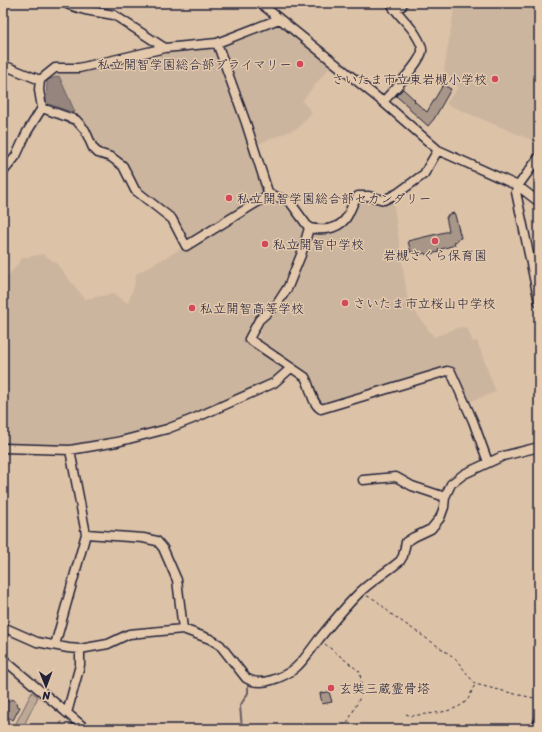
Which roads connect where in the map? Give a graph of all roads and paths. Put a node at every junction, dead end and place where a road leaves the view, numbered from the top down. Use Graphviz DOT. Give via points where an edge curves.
graph roads {
  1 [pos="67,3"];
  2 [pos="260,3"];
  3 [pos="402,3"];
  4 [pos="392,6"];
  5 [pos="279,19"];
  6 [pos="217,44"];
  7 [pos="165,48"];
  8 [pos="3,65"];
  9 [pos="40,80"];
  10 [pos="383,102"];
  11 [pos="42,108"];
  12 [pos="438,150"];
  13 [pos="538,160"];
  14 [pos="3,172"];
  15 [pos="518,186"];
  16 [pos="269,195"];
  17 [pos="539,202"];
  18 [pos="309,228"];
  19 [pos="539,302"];
  20 [pos="291,368"];
  21 [pos="539,447"];
  22 [pos="3,448"];
  23 [pos="70,450"];
  24 [pos="488,462"];
  25 [pos="363,480"];
  26 [pos="445,498"];
  27 [pos="86,534"];
  28 [pos="360,593"];
  29 [pos="3,627"];
  30 [pos="183,629"];
  31 [pos="319,639"];
  32 [pos="55,645"];
  33 [pos="80,649"];
  34 [pos="3,659"];
  35 [pos="475,684"];
  36 [pos="539,699"];
  37 [pos="67,713"];
  38 [pos="406,714"];
  39 [pos="539,720"];
  40 [pos="57,729"];
  41 [pos="86,729"];
  42 [pos="339,729"];
  43 [pos="536,729"];
  1 -- 7 [label="street" via="85,10 114,15"];
  2 -- 5 [label="street"];
  3 -- 4 [label="street" via="402,6"];
  4 -- 10 [label="street" via="413,31 423,50 407,75"];
  5 -- 6 [label="street"];
  5 -- 10 [label="street"];
  6 -- 7 [label="street"];
  6 -- 16 [label="street"];
  7 -- 9 [label="street" via="79,68 55,68"];
  8 -- 9 [label="street"];
  9 -- 11 [label="street"];
  10 -- 12 [label="street"];
  11 -- 14 [label="street" via="16,156"];
  11 -- 16 [label="street" via="80,123 98,153 111,157 123,166 135,190 172,219 186,246"];
  12 -- 15 [label="street"];
  12 -- 18 [label="street" via="424,174 398,193 384,200 358,196 345,220 338,226 318,230"];
  13 -- 15 [label="street"];
  15 -- 17 [label="street"];
  15 -- 19 [label="street" via="516,192"];
  16 -- 18 [label="street" via="290,202"];
  18 -- 20 [label="street" via="288,287 277,304 259,320 249,339"];
  20 -- 23 [label="street" via="274,383 167,429 117,442"];
  20 -- 24 [label="street" via="305,377 316,406 321,409 447,371 451,372"];
  21 -- 24 [label="street"];
  22 -- 23 [label="street"];
  23 -- 27 [label="street"];
  24 -- 26 [label="street" via="451,484"];
  25 -- 26 [label="street" via="396,477"];
  26 -- 28 [label="street" via="440,518 431,529 406,542 400,561"];
  27 -- 30 [label="street" via="157,541 163,548 177,580"];
  27 -- 32 [label="street"];
  28 -- 31 [label="street"];
  28 -- 35 [label="path" via="376,600 391,614 455,658"];
  29 -- 32 [label="street" via="37,642"];
  30 -- 31 [label="street" via="210,638 220,645 246,678 256,682 266,682 285,676 296,669"];
  30 -- 33 [label="street" via="130,634 108,644"];
  31 -- 42 [label="path" via="360,672 362,693 348,722"];
  32 -- 33 [label="street"];
  33 -- 37 [label="street" via="80,664"];
  34 -- 37 [label="street"];
  35 -- 36 [label="path"];
  35 -- 38 [label="path" via="468,699 454,708 411,716"];
  37 -- 40 [label="path"];
  37 -- 41 [label="street"];
  39 -- 43 [label="street"];
}
